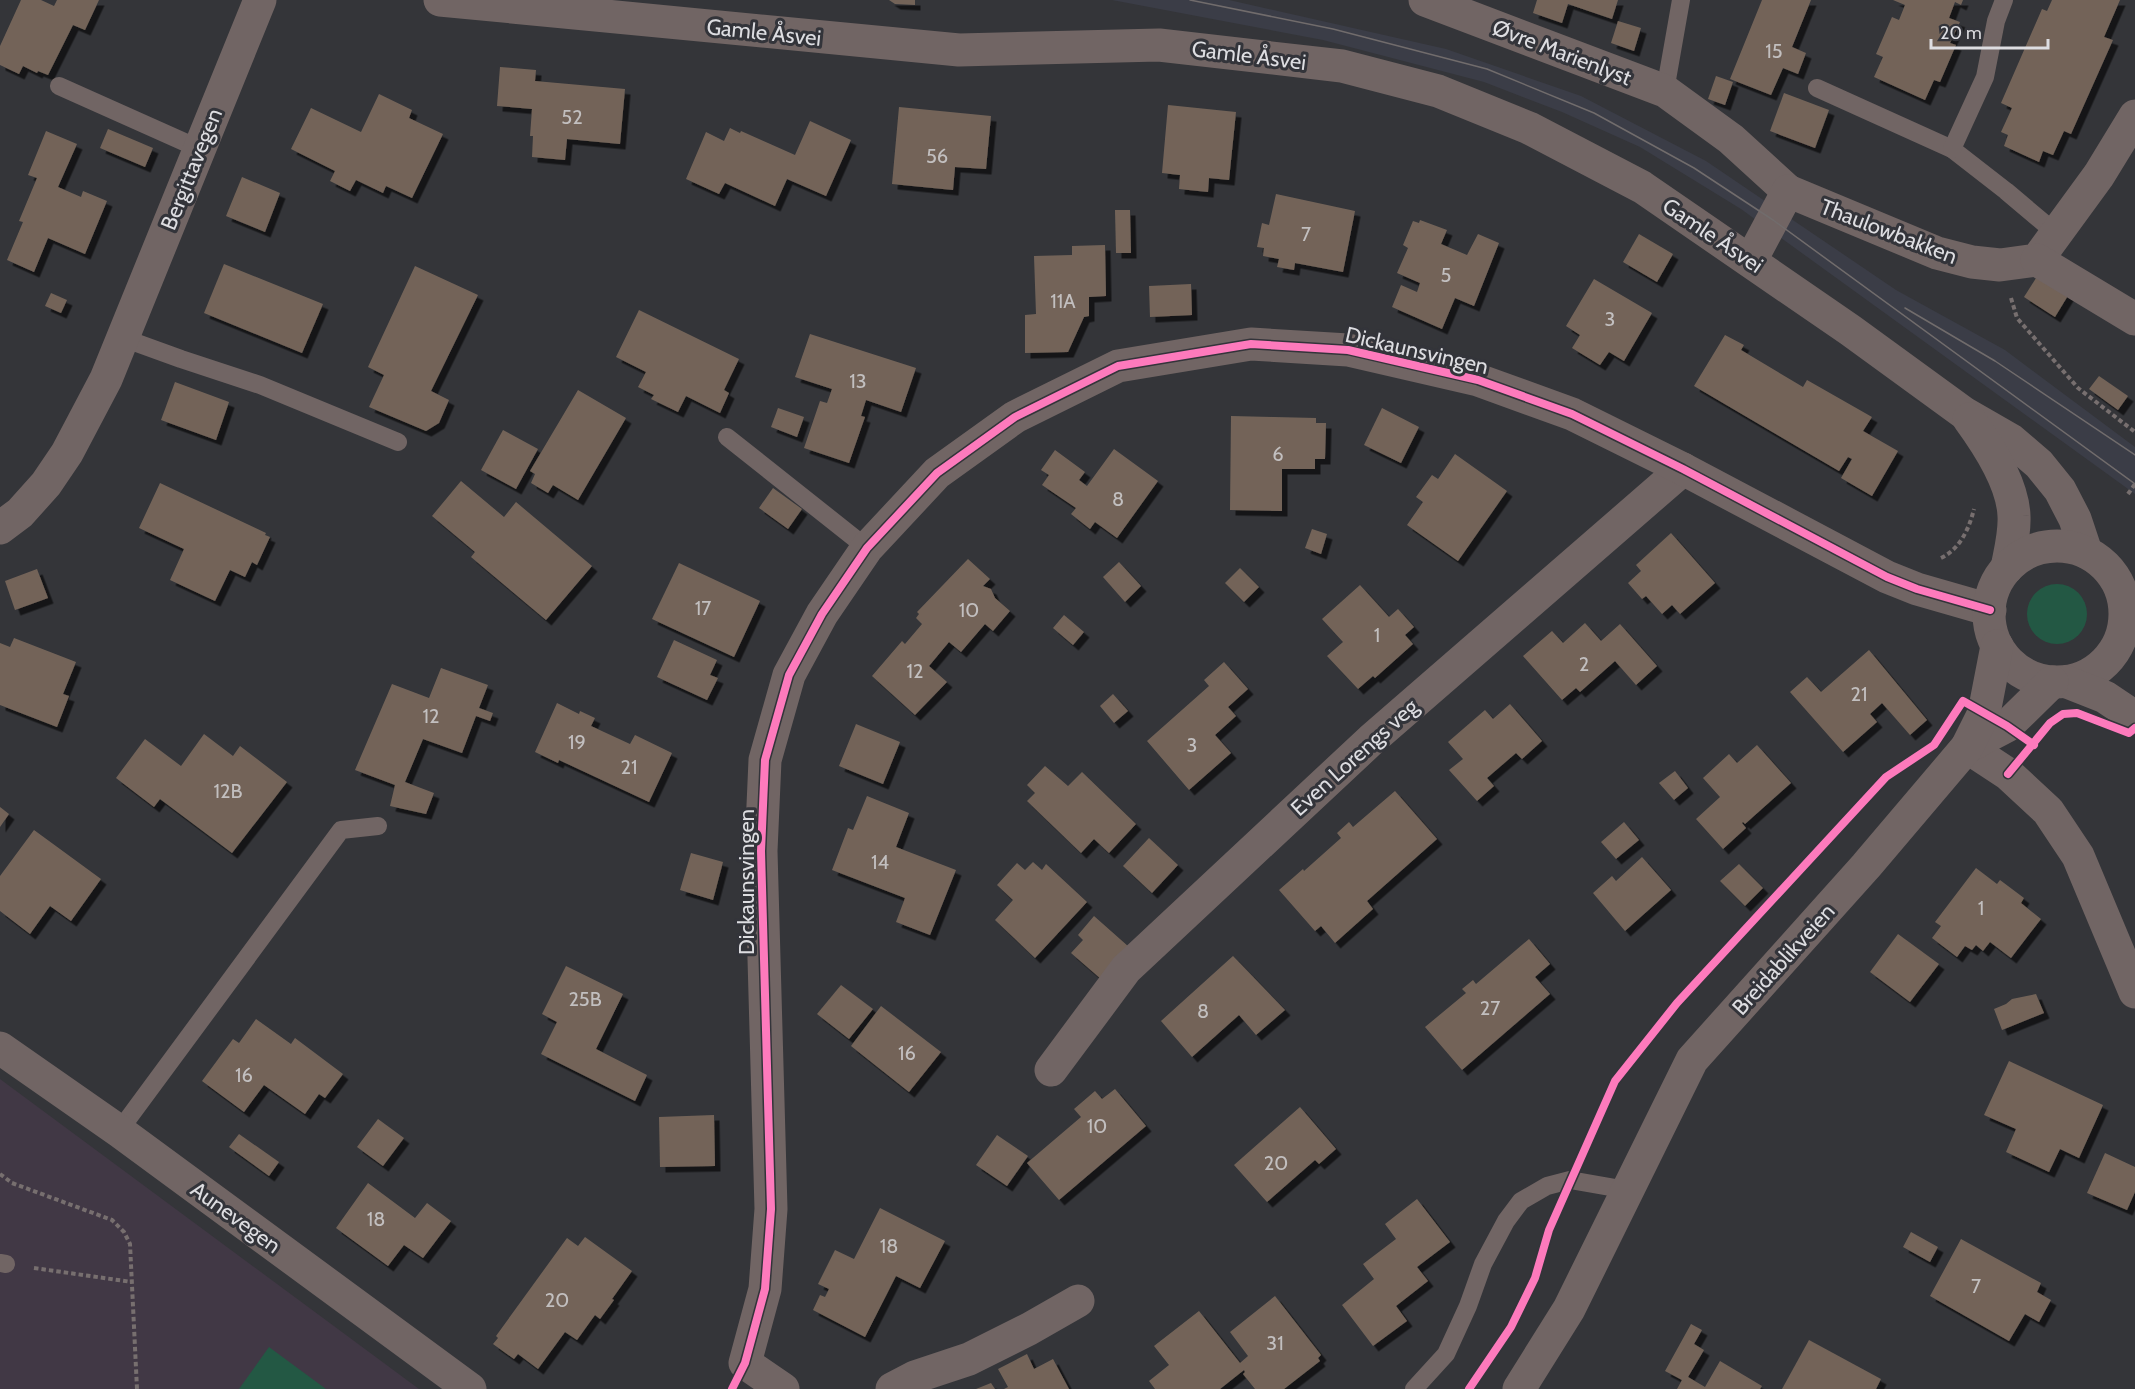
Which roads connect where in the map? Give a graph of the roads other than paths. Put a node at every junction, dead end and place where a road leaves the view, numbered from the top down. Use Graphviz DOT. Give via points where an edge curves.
graph roads {
  1 [pos="260,0"];
  2 [pos="440,0"];
  3 [pos="1425,0"];
  4 [pos="1681,0"];
  5 [pos="2004,0"];
  6 [pos="59,86"];
  7 [pos="1818,88"];
  8 [pos="1665,91"];
  9 [pos="2135,116"];
  10 [pos="200,149"];
  11 [pos="1952,149"];
  12 [pos="1788,191"];
  13 [pos="2057,234"];
  14 [pos="2037,260"];
  15 [pos="1751,261"];
  16 [pos="2135,319"];
  17 [pos="123,338"];
  18 [pos="1964,412"];
  19 [pos="727,437"];
  20 [pos="398,442"];
  21 [pos="1683,469"];
  22 [pos="0,528"];
  23 [pos="867,548"];
  24 [pos="2086,552"];
  25 [pos="2007,568"];
  26 [pos="1990,610"];
  27 [pos="2129,640"];
  28 [pos="1998,646"];
  29 [pos="2059,682"];
  30 [pos="2135,717"];
  31 [pos="1968,747"];
  32 [pos="378,826"];
  33 [pos="2135,992"];
  34 [pos="0,1048"];
  35 [pos="1051,1070"];
  36 [pos="119,1131"];
  37 [pos="1627,1190"];
  38 [pos="1078,1301"];
  39 [pos="470,1389"];
  40 [pos="783,1389"];
  41 [pos="892,1389"];
  42 [pos="1414,1389"];
  43 [pos="1519,1389"];
  1 -- 10 [label="street, Bergittavegen"];
  2 -- 15 [label="street, Gamle Åsvei" via="959,50 1159,45 1342,66 1438,91 1528,128 1642,187"];
  3 -- 8 [label="street, Øvre Marienlyst"];
  4 -- 8 [label="lane, Øvre Marienlyst"];
  5 -- 11 [label="lane" via="1985,77"];
  6 -- 10 [label="lane"];
  7 -- 11 [label="lane"];
  8 -- 12 [label="street, Øvre Marienlyst" via="1731,140"];
  9 -- 13 [label="street"];
  10 -- 17 [label="street, Bergittavegen"];
  11 -- 13 [label="lane"];
  12 -- 14 [label="street, Thaulowbakken" via="1937,253 2000,265"];
  12 -- 15 [label="street"];
  13 -- 14 [label="street"];
  14 -- 16 [label="street"];
  15 -- 18 [label="street, Gamle Åsvei"];
  17 -- 20 [label="lane" via="260,385"];
  17 -- 22 [label="street, Bergittavegen" via="67,453 46,484"];
  18 -- 24 [label="street, Gamle Åsvei" via="2011,440 2039,464 2060,490"];
  18 -- 25 [label="street, Gamle Åsvei" via="2007,486 2014,516"];
  19 -- 23 [label="lane"];
  21 -- 23 [label="street, Dickaunsvingen" via="1572,414 1478,380 1348,350 1251,344 1118,366 1015,417 937,473"];
  21 -- 26 [label="street, Dickaunsvingen" via="1887,577"];
  21 -- 35 [label="street, Even Lorengs veg" via="1371,740 1126,969"];
  23 -- 40 [label="street, Dickaunsvingen" via="822,614 789,675 765,760 761,851 771,1209 765,1289 745,1363"];
  24 -- 25 [label="street" via="2052,546 2034,550"];
  24 -- 27 [label="street" via="2102,562 2114,577 2122,594"];
  25 -- 26 [label="street" via="1995,587"];
  26 -- 28 [label="street"];
  27 -- 29 [label="street" via="2118,646 2097,670 2082,678"];
  28 -- 29 [label="street" via="2008,662 2024,673"];
  28 -- 31 [label="street, Breidablikveien" via="1984,713"];
  29 -- 30 [label="street" via="2105,698"];
  29 -- 31 [label="street, Breidablikveien" via="2007,726"];
  31 -- 33 [label="street" via="2008,774 2048,811 2079,856"];
  31 -- 37 [label="street, Breidablikveien" via="1692,1060"];
  32 -- 36 [label="lane" via="341,830"];
  34 -- 36 [label="street, Aunevegen"];
  36 -- 39 [label="street, Aunevegen"];
  37 -- 42 [label="lane" via="1570,1180 1547,1185 1521,1201 1483,1264 1446,1354"];
  37 -- 43 [label="street, Breidablikveien" via="1569,1309"];
  38 -- 41 [label="street" via="969,1359"];
}
